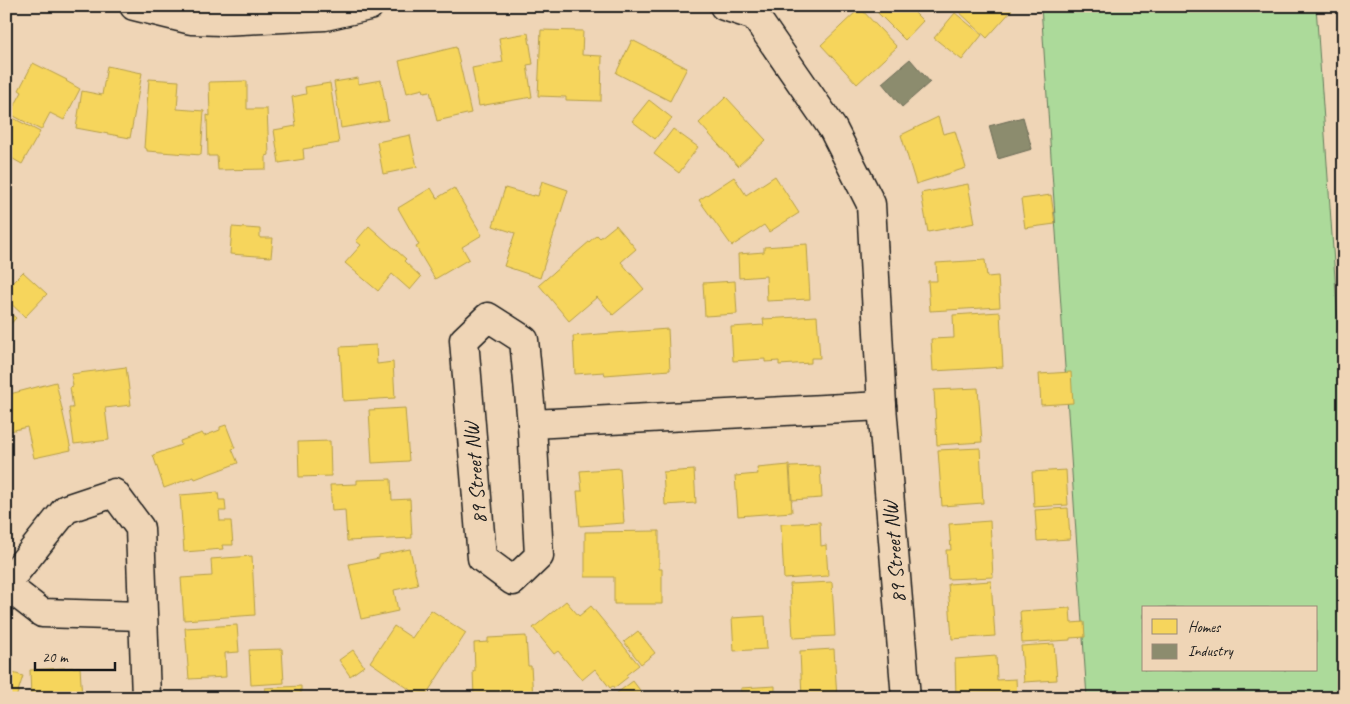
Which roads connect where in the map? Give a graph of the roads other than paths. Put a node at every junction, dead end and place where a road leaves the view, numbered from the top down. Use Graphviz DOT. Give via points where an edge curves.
graph roads {
  1 [pos="134,6"];
  2 [pos="369,6"];
  3 [pos="724,6"];
  4 [pos="758,11"];
  5 [pos="882,406"];
  6 [pos="532,424"];
  7 [pos="6,584"];
  8 [pos="142,616"];
  9 [pos="146,698"];
  10 [pos="906,698"];
  1 -- 2 [label="street" via="191,20 221,21 325,16"];
  3 -- 4 [label="street"];
  4 -- 5 [label="street, 89 Street NW" via="833,129 871,204"];
  5 -- 6 [label="street"];
  5 -- 10 [label="street, 89 Street NW"];
  6 -- 6 [label="street, 89 Street NW" via="539,556 513,581 482,558 464,340 488,317 524,340"];
  7 -- 8 [label="street" via="42,613"];
  7 -- 8 [label="street" via="66,509 114,492 140,528"];
  8 -- 9 [label="street"];
}
